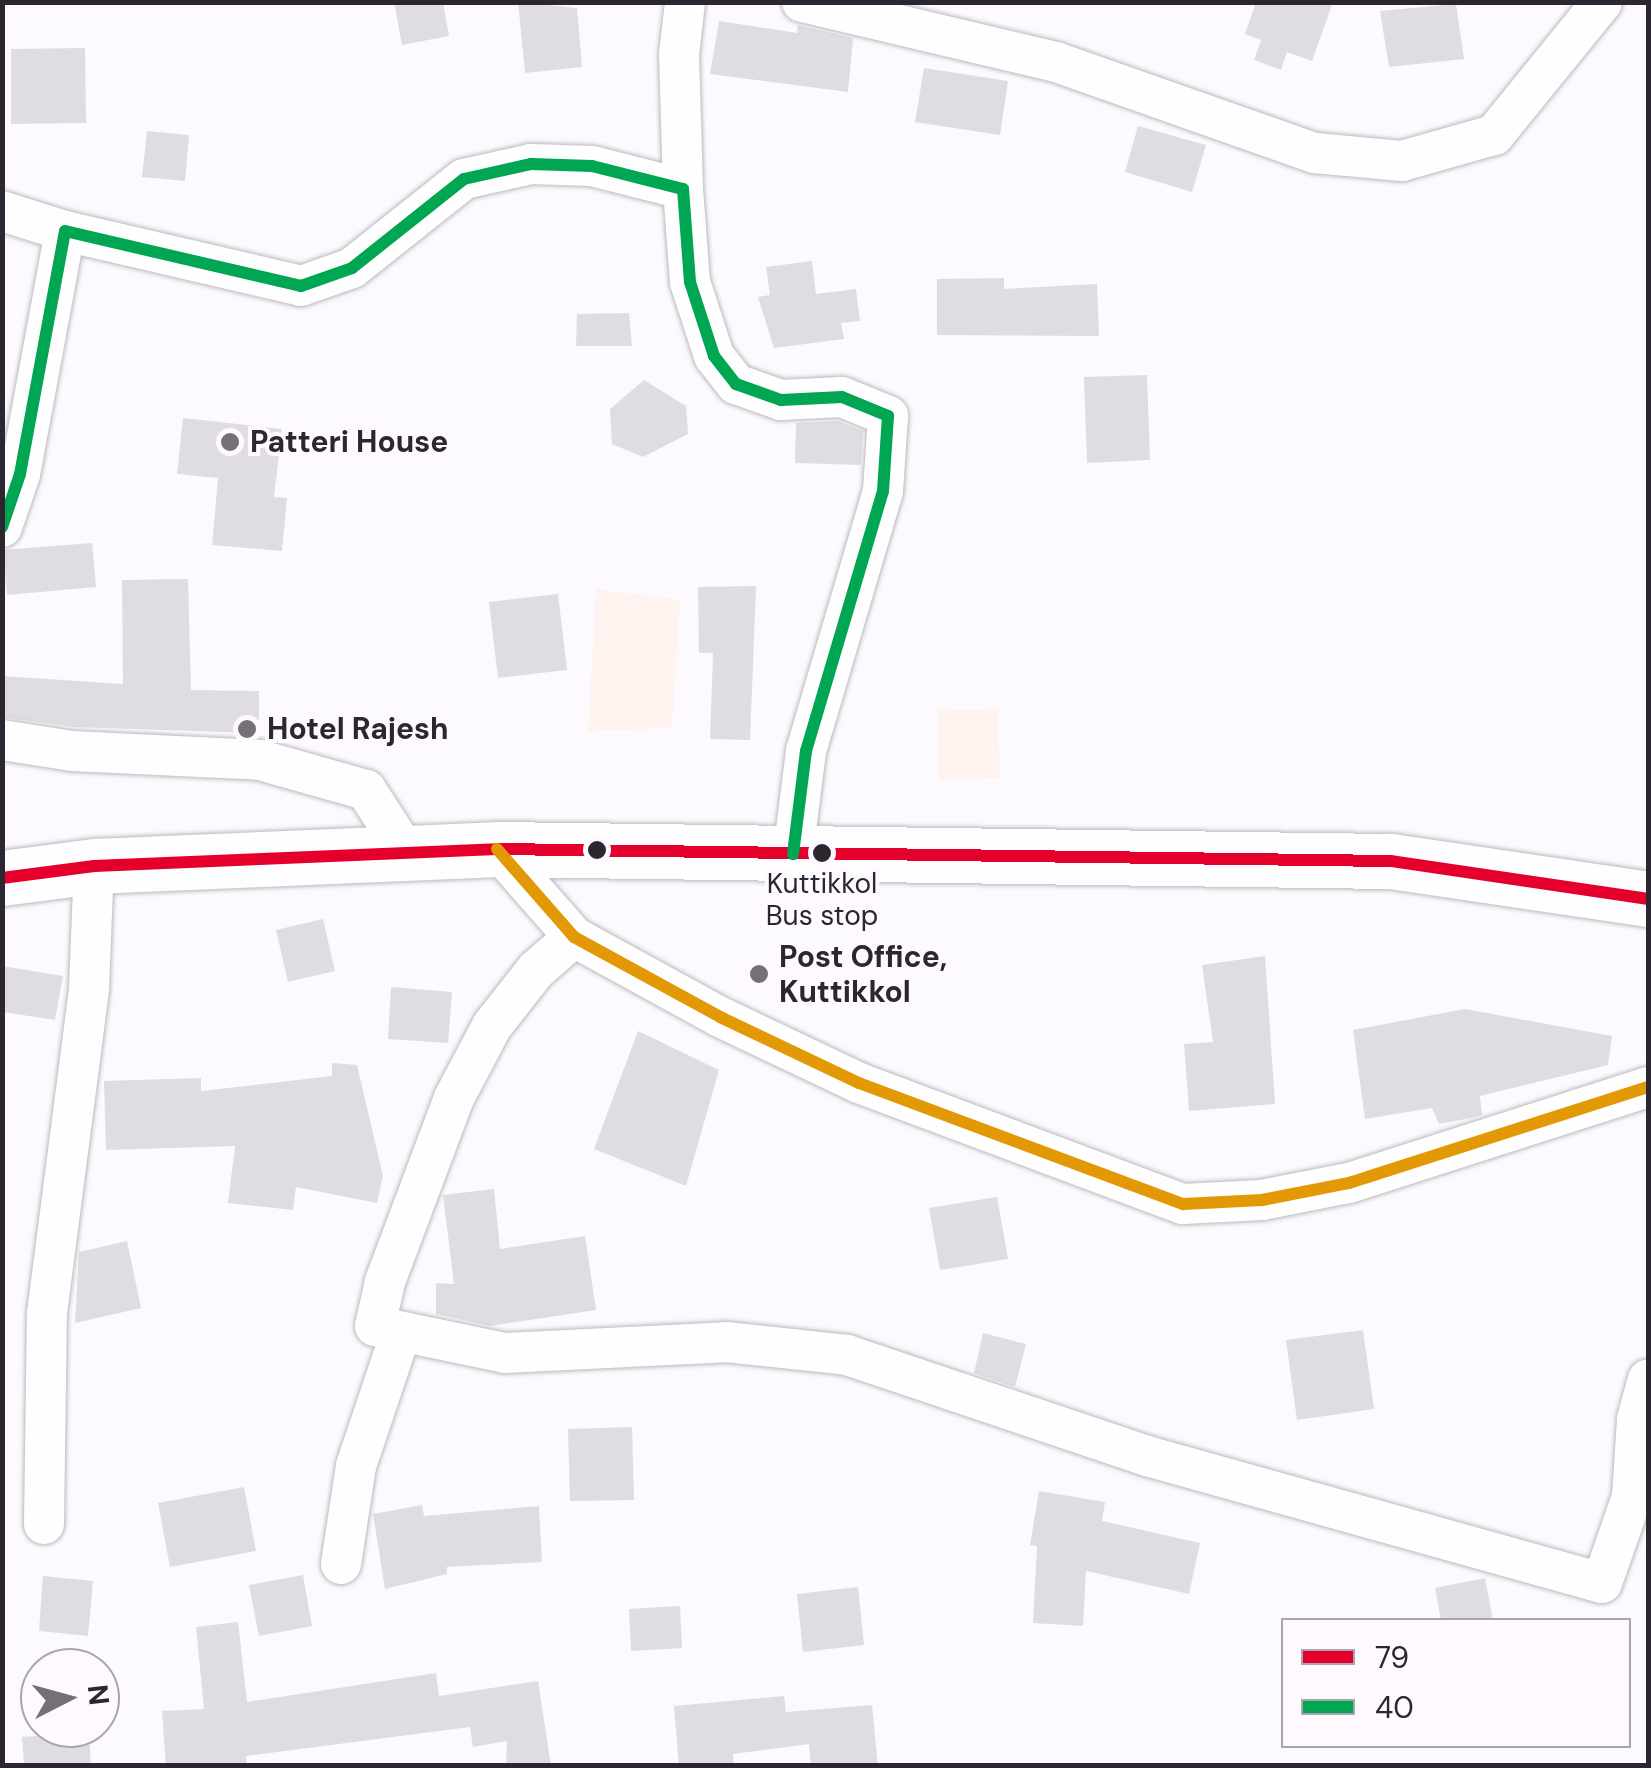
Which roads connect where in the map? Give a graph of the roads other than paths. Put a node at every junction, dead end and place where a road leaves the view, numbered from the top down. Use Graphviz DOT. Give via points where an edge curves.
graph roads {
  1 [pos="685,2"];
  2 [pos="802,2"];
  3 [pos="1602,2"];
  4 [pos="683,189"];
  5 [pos="2,211"];
  6 [pos="65,231"];
  7 [pos="2,527"];
  8 [pos="2,740"];
  9 [pos="404,849"];
  10 [pos="496,849"];
  11 [pos="793,854"];
  12 [pos="94,866"];
  13 [pos="2,878"];
  14 [pos="1648,899"];
  15 [pos="574,937"];
  16 [pos="1648,1087"];
  17 [pos="401,1332"];
  18 [pos="1648,1379"];
  19 [pos="44,1524"];
  20 [pos="341,1564"];
  1 -- 4 [label="street" via="678,55"];
  2 -- 3 [label="street" via="1056,62 1316,153 1402,161 1494,135"];
  4 -- 6 [label="street" via="592,166 531,164 464,178 352,268 301,286"];
  4 -- 11 [label="street" via="690,282 714,356 736,384 781,400 842,397 888,416 883,491 806,751"];
  5 -- 6 [label="street"];
  6 -- 7 [label="street" via="20,474"];
  8 -- 9 [label="street" via="72,751 260,760 366,790"];
  9 -- 10 [label="highway"];
  9 -- 12 [label="highway"];
  10 -- 11 [label="highway"];
  10 -- 15 [label="street"];
  11 -- 14 [label="highway" via="1391,861"];
  12 -- 13 [label="highway"];
  12 -- 19 [label="street" via="89,988 47,1313"];
  15 -- 16 [label="street" via="859,1083 1183,1204 1262,1200 1349,1183"];
  15 -- 17 [label="street" via="536,970 492,1026 454,1098 375,1326"];
  17 -- 18 [label="street" via="504,1352 726,1342 847,1355 1147,1456 1602,1583 1632,1497 1637,1419"];
  17 -- 20 [label="street" via="356,1466"];
}
